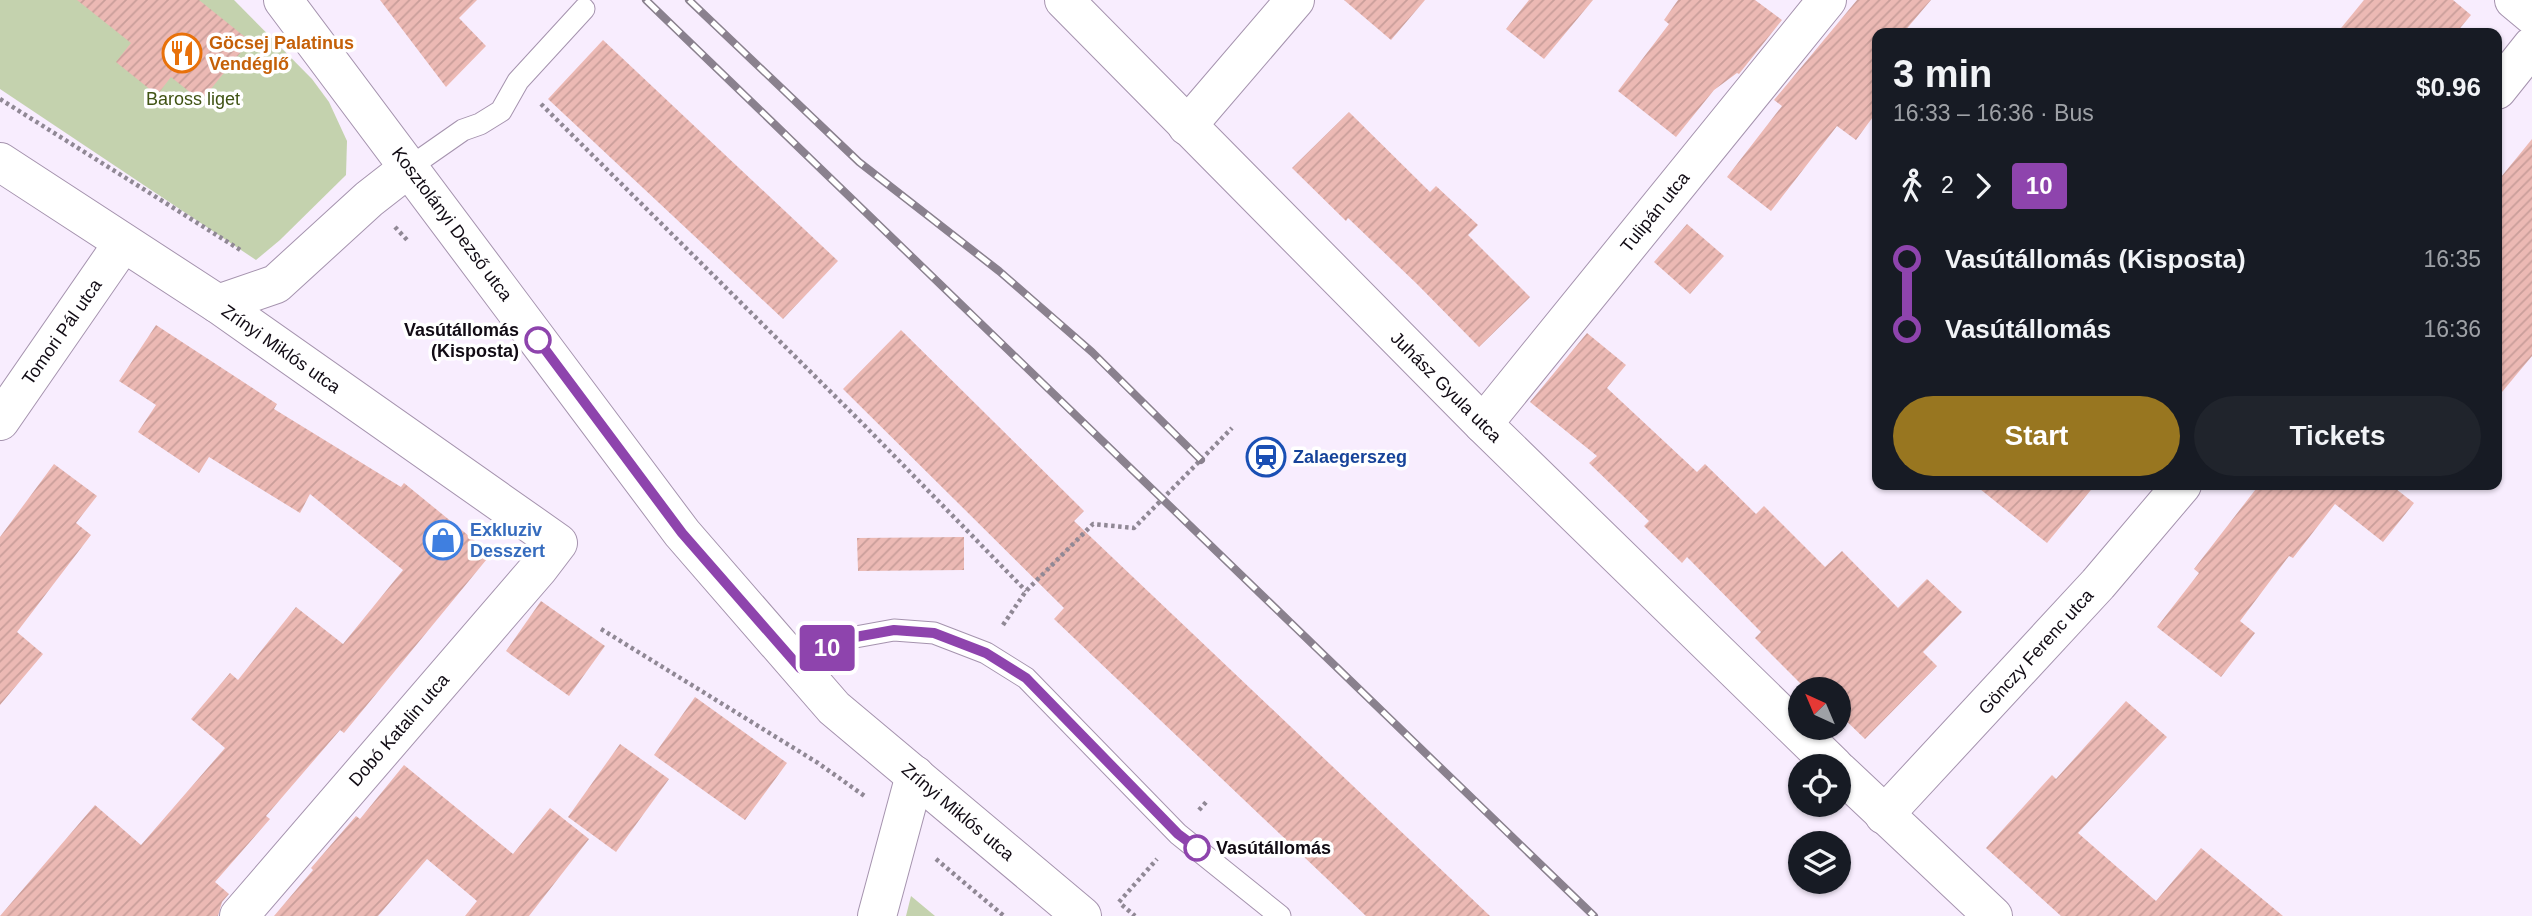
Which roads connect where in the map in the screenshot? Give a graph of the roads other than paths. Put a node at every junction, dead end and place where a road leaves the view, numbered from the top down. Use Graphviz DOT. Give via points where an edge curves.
graph roads {
  1 [pos="283,0"];
  2 [pos="1064,0"];
  3 [pos="1295,0"];
  4 [pos="1827,0"];
  5 [pos="2514,0"];
  6 [pos="584,9"];
  7 [pos="2532,15"];
  8 [pos="2532,46"];
  9 [pos="2502,84"];
  10 [pos="1187,126"];
  11 [pos="0,162"];
  12 [pos="410,167"];
  13 [pos="124,243"];
  14 [pos="218,304"];
  15 [pos="0,421"];
  16 [pos="1483,424"];
  17 [pos="2178,490"];
  18 [pos="558,543"];
  19 [pos="800,668"];
  20 [pos="834,708"];
  21 [pos="1822,754"];
  22 [pos="915,775"];
  23 [pos="1851,783"];
  24 [pos="1884,816"];
  25 [pos="239,916"];
  26 [pos="877,916"];
  27 [pos="1082,916"];
  28 [pos="1280,916"];
  29 [pos="1993,916"];
  1 -- 12 [label="street, Kosztolányi Dezső utca"];
  2 -- 10 [label="street, Juhász Gyula utca"];
  3 -- 10 [label="street"];
  4 -- 16 [label="street, Tulipán utca"];
  5 -- 7 [label="street"];
  6 -- 12 [label="lane" via="518,81 501,111 463,130"];
  8 -- 9 [label="street"];
  10 -- 16 [label="street, Juhász Gyula utca"];
  11 -- 13 [label="street, Zrínyi Miklós utca"];
  12 -- 14 [label="street" via="276,284"];
  12 -- 19 [label="street, Kosztolányi Dezső utca" via="682,533"];
  13 -- 14 [label="street, Zrínyi Miklós utca"];
  13 -- 15 [label="street, Tomori Pál utca"];
  14 -- 18 [label="street, Zrínyi Miklós utca"];
  16 -- 21 [label="street, Juhász Gyula utca"];
  17 -- 24 [label="street, Gönczy Ferenc utca" via="2098,584"];
  18 -- 25 [label="street, Dobó Katalin utca"];
  19 -- 20 [label="street, Kosztolányi Dezső utca"];
  19 -- 28 [label="lane" via="839,640 894,630 934,633 986,653 1026,678 1178,834"];
  20 -- 22 [label="street, Zrínyi Miklós utca"];
  22 -- 26 [label="street"];
  22 -- 27 [label="street, Zrínyi Miklós utca"];
  23 -- 24 [label="street"];
  24 -- 29 [label="street"];
}
